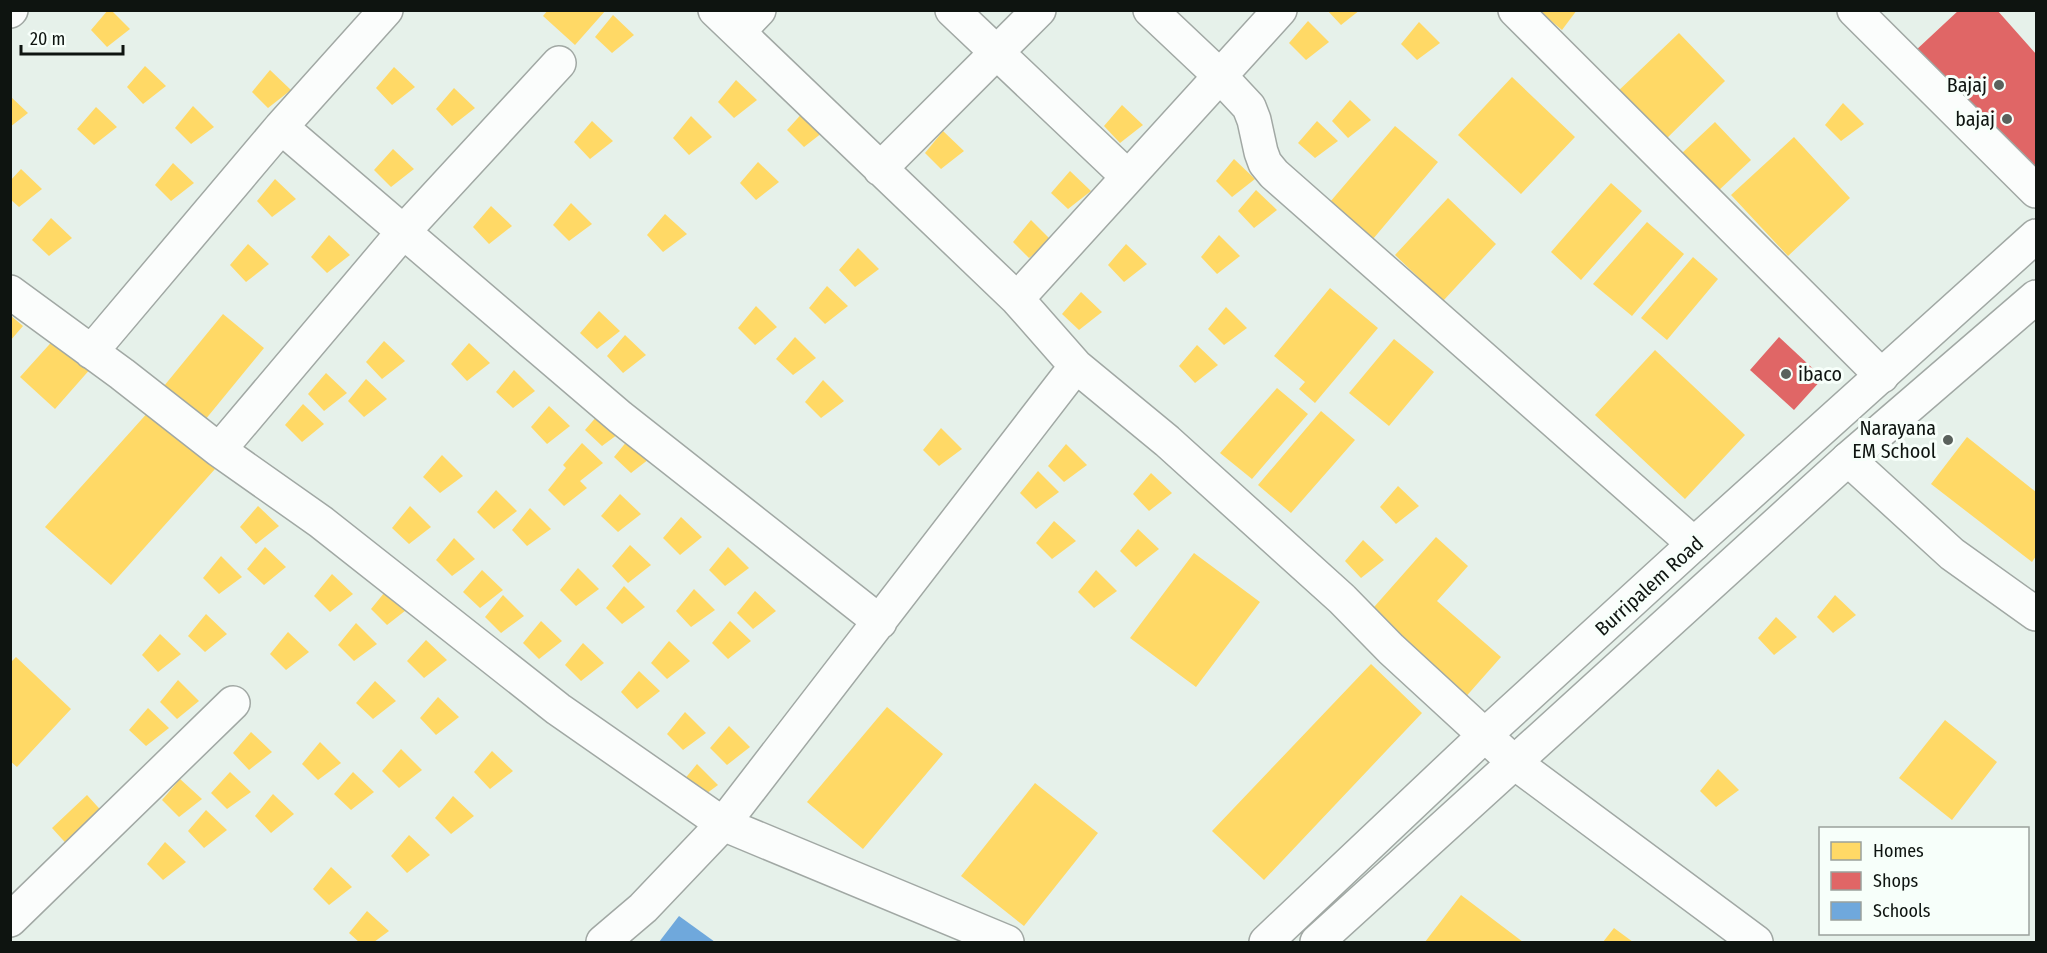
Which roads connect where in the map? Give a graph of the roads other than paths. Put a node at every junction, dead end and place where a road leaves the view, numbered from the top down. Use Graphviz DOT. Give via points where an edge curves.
graph roads {
  1 [pos="386,10"];
  2 [pos="952,10"];
  3 [pos="1039,10"];
  4 [pos="1150,10"];
  5 [pos="1280,10"];
  6 [pos="1515,10"];
  7 [pos="1854,10"];
  8 [pos="737,18"];
  9 [pos="997,53"];
  10 [pos="559,63"];
  11 [pos="1220,76"];
  12 [pos="281,127"];
  13 [pos="880,169"];
  14 [pos="1128,177"];
  15 [pos="2037,191"];
  16 [pos="404,231"];
  17 [pos="2037,236"];
  18 [pos="10,292"];
  19 [pos="2037,297"];
  20 [pos="1017,299"];
  21 [pos="91,352"];
  22 [pos="1076,366"];
  23 [pos="1882,376"];
  24 [pos="219,450"];
  25 [pos="1848,459"];
  26 [pos="1695,544"];
  27 [pos="2037,614"];
  28 [pos="879,622"];
  29 [pos="233,703"];
  30 [pos="1485,735"];
  31 [pos="1515,762"];
  32 [pos="723,824"];
  33 [pos="10,920"];
  34 [pos="603,942"];
  35 [pos="1006,942"];
  36 [pos="1266,942"];
  37 [pos="1317,942"];
  38 [pos="1756,942"];
  1 -- 12 [label="street"];
  2 -- 9 [label="street"];
  3 -- 9 [label="street"];
  4 -- 11 [label="street"];
  5 -- 11 [label="street"];
  6 -- 23 [label="street"];
  7 -- 15 [label="street"];
  8 -- 13 [label="street"];
  9 -- 13 [label="street"];
  9 -- 14 [label="street"];
  10 -- 16 [label="street"];
  11 -- 14 [label="street"];
  11 -- 26 [label="street" via="1249,107 1265,163 1274,174"];
  12 -- 16 [label="street"];
  12 -- 21 [label="street"];
  13 -- 20 [label="street"];
  14 -- 20 [label="street"];
  16 -- 24 [label="street"];
  16 -- 28 [label="street" via="620,417"];
  17 -- 23 [label="street, Burripalem Road"];
  18 -- 21 [label="street"];
  19 -- 25 [label="street, Burripalem Road"];
  20 -- 22 [label="street"];
  21 -- 24 [label="street"];
  22 -- 28 [label="street"];
  22 -- 30 [label="street" via="1167,441"];
  23 -- 26 [label="street, Burripalem Road"];
  24 -- 32 [label="street" via="321,522 558,709"];
  25 -- 27 [label="street" via="1952,554"];
  25 -- 31 [label="street, Burripalem Road"];
  26 -- 30 [label="street, Burripalem Road"];
  28 -- 32 [label="street"];
  29 -- 33 [label="street"];
  30 -- 31 [label="street"];
  30 -- 36 [label="street, Burripalem Road"];
  31 -- 37 [label="street, Burripalem Road"];
  31 -- 38 [label="street"];
  32 -- 34 [label="street" via="643,908"];
  32 -- 35 [label="street"];
}
